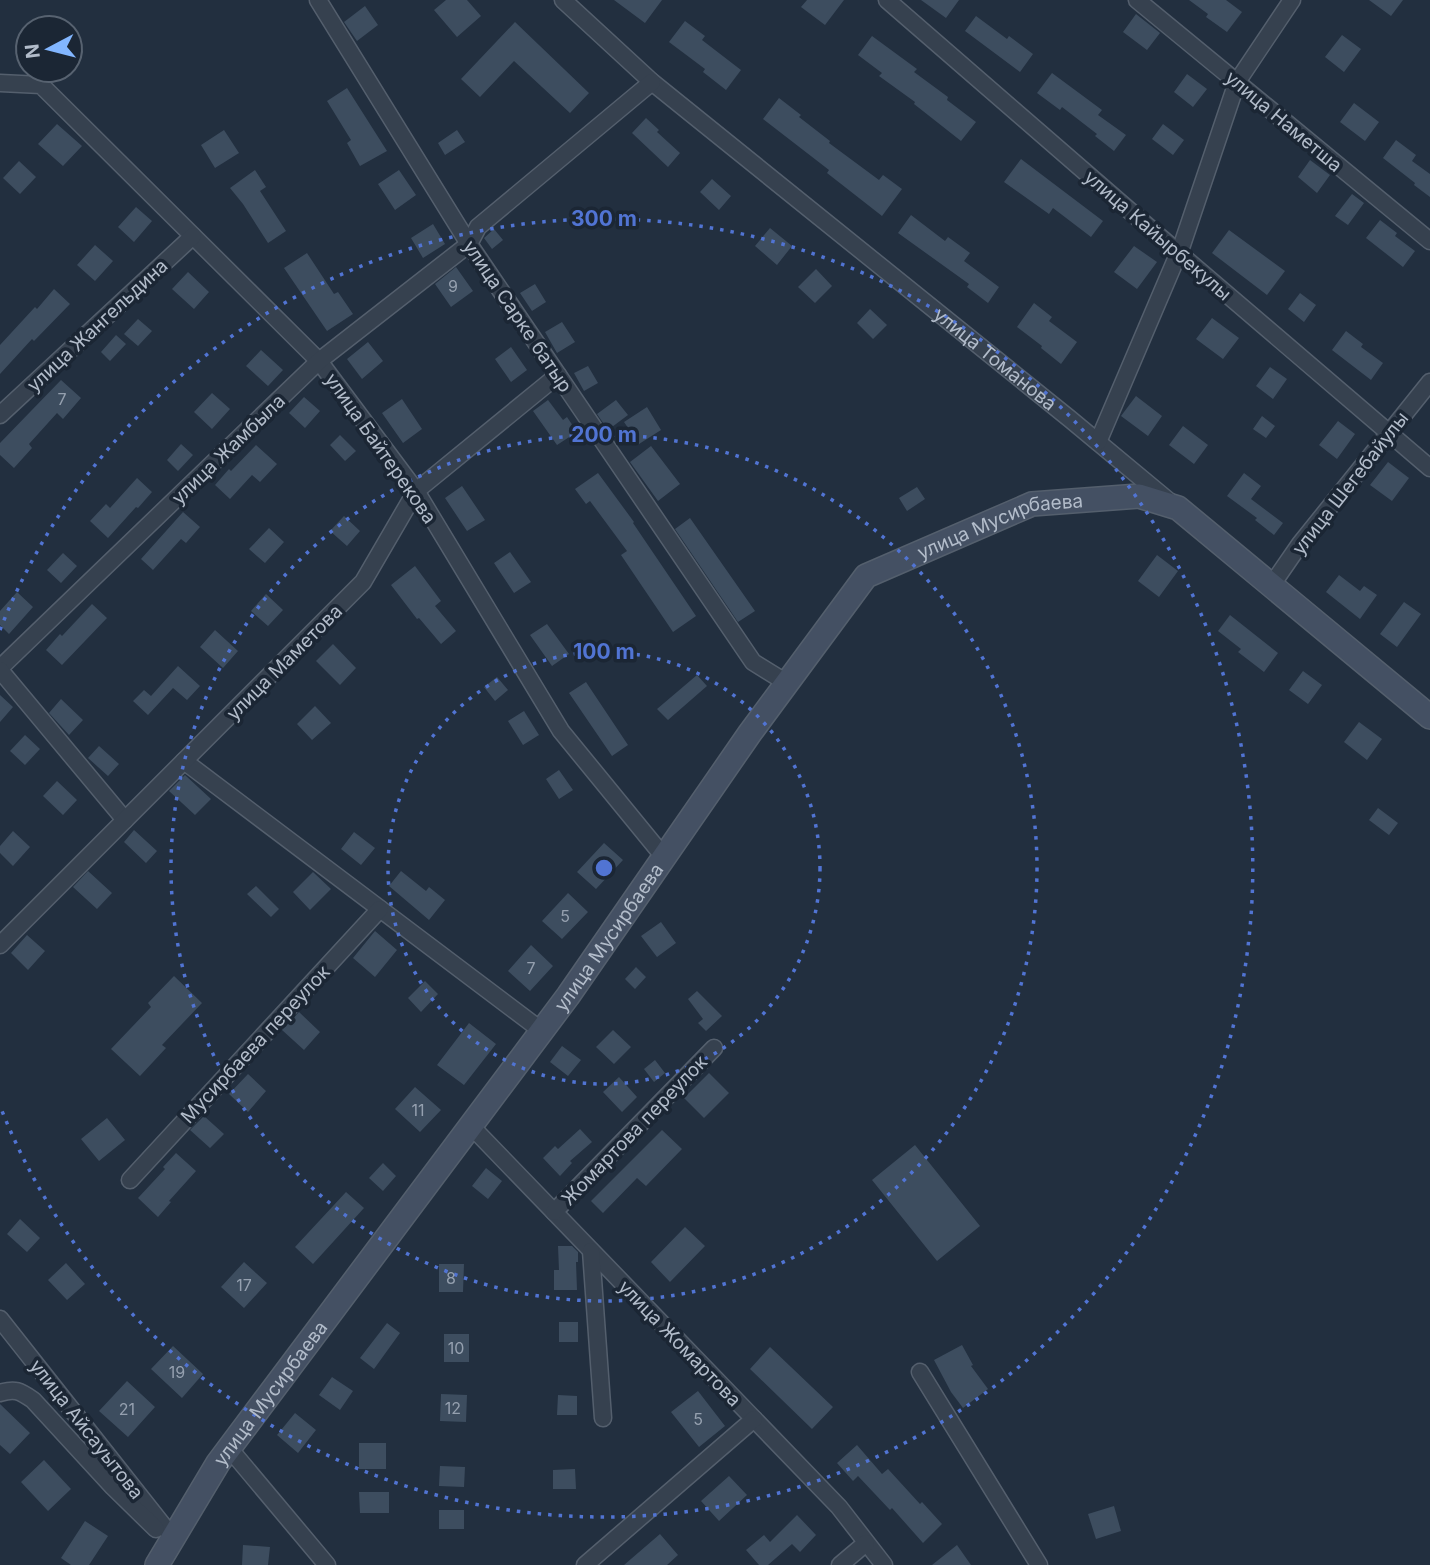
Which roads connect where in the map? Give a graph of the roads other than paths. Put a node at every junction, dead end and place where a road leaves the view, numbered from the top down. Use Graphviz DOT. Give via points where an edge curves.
graph roads {
  1 [pos="318,0"];
  2 [pos="563,0"];
  3 [pos="887,0"];
  4 [pos="1137,0"];
  5 [pos="1292,0"];
  6 [pos="652,82"];
  7 [pos="1237,82"];
  8 [pos="0,83"];
  9 [pos="193,236"];
  10 [pos="1430,242"];
  11 [pos="468,244"];
  12 [pos="1179,253"];
  13 [pos="319,361"];
  14 [pos="558,375"];
  15 [pos="1430,382"];
  16 [pos="0,415"];
  17 [pos="1390,433"];
  18 [pos="1098,442"];
  19 [pos="1430,468"];
  20 [pos="416,491"];
  21 [pos="1178,508"];
  22 [pos="1271,586"];
  23 [pos="0,669"];
  24 [pos="787,683"];
  25 [pos="1430,717"];
  26 [pos="184,761"];
  27 [pos="125,820"];
  28 [pos="664,857"];
  29 [pos="380,909"];
  30 [pos="0,945"];
  31 [pos="542,1031"];
  32 [pos="714,1048"];
  33 [pos="471,1126"];
  34 [pos="130,1180"];
  35 [pos="554,1212"];
  36 [pos="591,1251"];
  37 [pos="0,1320"];
  38 [pos="920,1373"];
  39 [pos="0,1394"];
  40 [pos="604,1418"];
  41 [pos="754,1419"];
  42 [pos="229,1448"];
  43 [pos="172,1541"];
  44 [pos="866,1543"];
  45 [pos="158,1565"];
  46 [pos="327,1565"];
  47 [pos="585,1565"];
  48 [pos="840,1565"];
  49 [pos="884,1565"];
  50 [pos="1039,1565"];
  1 -- 11 [label="street, улица Сарке батыр"];
  2 -- 6 [label="street, улица Томанова"];
  3 -- 12 [label="street, улица Кайырбекулы"];
  4 -- 7 [label="street, улица Наметша"];
  5 -- 7 [label="street"];
  6 -- 11 [label="street, улица Жамбыла" via="478,228"];
  6 -- 18 [label="street, улица Томанова"];
  7 -- 10 [label="street, улица Наметша"];
  7 -- 12 [label="street"];
  8 -- 9 [label="street, улица Байтерекова" via="41,85"];
  9 -- 13 [label="street, улица Байтерекова"];
  9 -- 16 [label="street, улица Жангельдина"];
  11 -- 13 [label="street, улица Жамбыла"];
  11 -- 14 [label="street, улица Сарке батыр"];
  12 -- 17 [label="street, улица Кайырбекулы"];
  12 -- 18 [label="street"];
  13 -- 20 [label="street, улица Байтерекова"];
  13 -- 23 [label="street, улица Жамбыла"];
  14 -- 20 [label="street, улица Маметова"];
  14 -- 24 [label="street, улица Сарке батыр" via="753,663"];
  15 -- 17 [label="street, улица Шегебайулы"];
  17 -- 19 [label="street, улица Кайырбекулы"];
  17 -- 22 [label="street, улица Шегебайулы"];
  18 -- 21 [label="street, улица Томанова"];
  20 -- 26 [label="street, улица Маметова" via="363,582"];
  20 -- 28 [label="street, улица Байтерекова" via="561,731"];
  21 -- 22 [label="street, улица Томанова"];
  21 -- 24 [label="street, улица Мусирбаева" via="1139,496 1032,504 866,576"];
  22 -- 25 [label="street, улица Томанова"];
  23 -- 27 [label="street"];
  24 -- 28 [label="street, улица Мусирбаева"];
  26 -- 27 [label="street, улица Маметова"];
  26 -- 29 [label="street"];
  27 -- 30 [label="street, улица Маметова"];
  28 -- 31 [label="street, улица Мусирбаева"];
  29 -- 31 [label="street"];
  29 -- 34 [label="street, Мусирбаева переулок"];
  31 -- 33 [label="street, улица Мусирбаева"];
  32 -- 35 [label="street, Жомартова переулок"];
  33 -- 35 [label="street, улица Жомартова"];
  33 -- 42 [label="street, улица Мусирбаева"];
  35 -- 36 [label="street, улица Жомартова"];
  36 -- 40 [label="street"];
  36 -- 41 [label="street, улица Жомартова"];
  37 -- 43 [label="street, улица Айсауытова"];
  38 -- 50 [label="street"];
  39 -- 43 [label="street" via="10,1390 33,1399 113,1487"];
  41 -- 44 [label="street, улица Жомартова" via="839,1507"];
  41 -- 47 [label="street"];
  42 -- 43 [label="street, улица Мусирбаева"];
  42 -- 46 [label="street"];
  43 -- 45 [label="street, улица Мусирбаева"];
  44 -- 48 [label="street"];
  44 -- 49 [label="street, улица Жомартова"];
}
